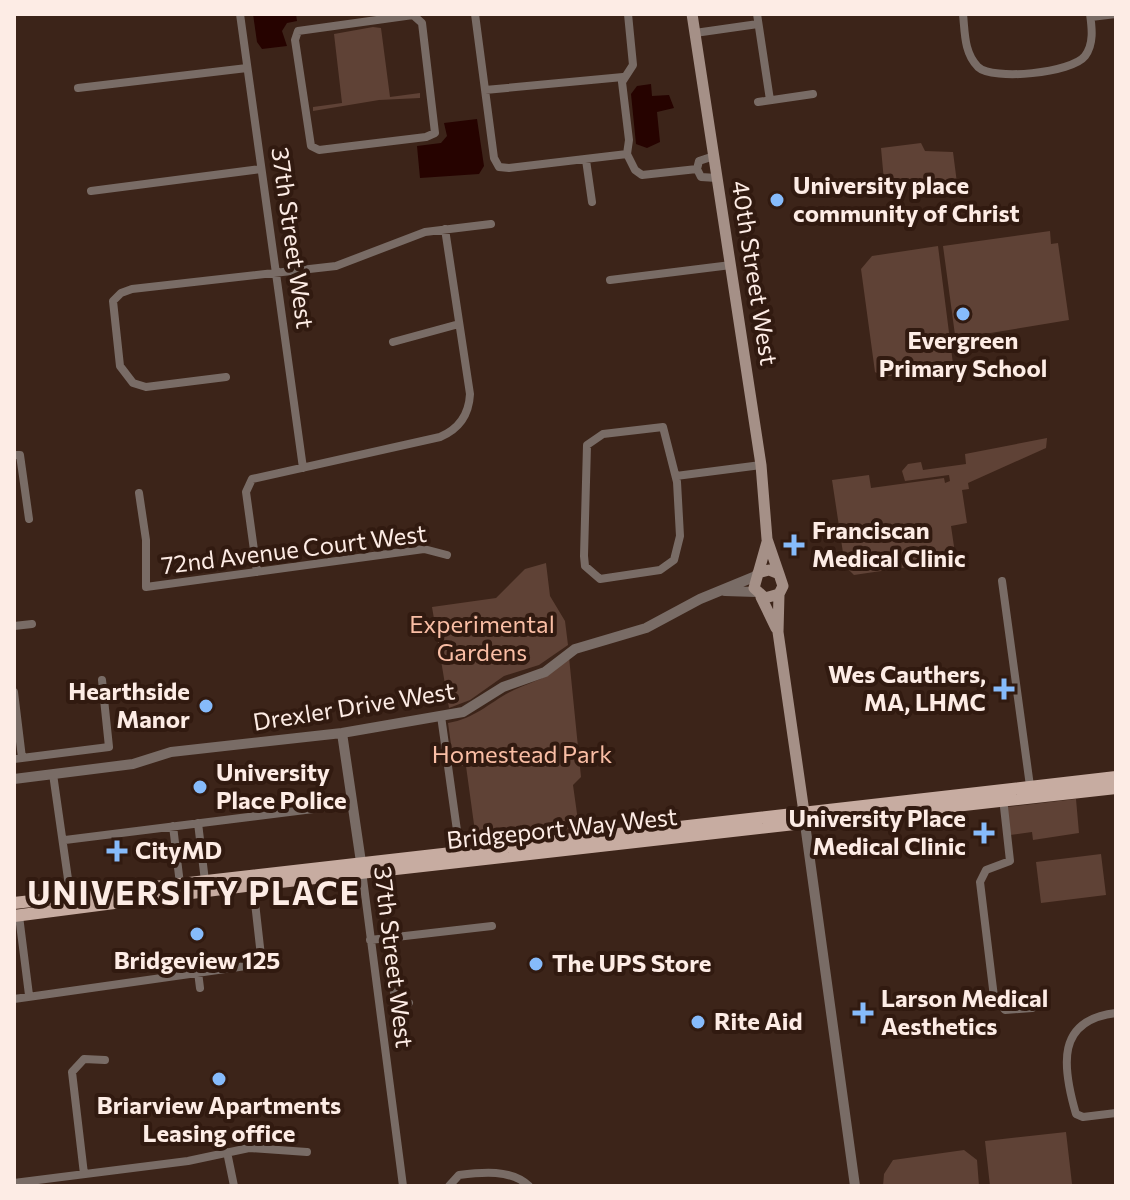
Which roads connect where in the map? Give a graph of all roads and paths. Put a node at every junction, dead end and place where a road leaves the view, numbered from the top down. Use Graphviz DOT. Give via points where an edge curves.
graph roads {
  1 [pos="240,14"];
  2 [pos="475,14"];
  3 [pos="628,14"];
  4 [pos="692,14"];
  5 [pos="963,14"];
  6 [pos="1116,14"];
  7 [pos="378,16"];
  8 [pos="1091,16"];
  9 [pos="758,19"];
  10 [pos="695,33"];
  11 [pos="247,68"];
  12 [pos="623,77"];
  13 [pos="78,88"];
  14 [pos="485,90"];
  15 [pos="813,94"];
  16 [pos="770,100"];
  17 [pos="758,102"];
  18 [pos="628,152"];
  19 [pos="714,156"];
  20 [pos="586,160"];
  21 [pos="261,169"];
  22 [pos="697,169"];
  23 [pos="717,178"];
  24 [pos="91,191"];
  25 [pos="592,202"];
  26 [pos="491,224"];
  27 [pos="445,229"];
  28 [pos="731,265"];
  29 [pos="277,273"];
  30 [pos="610,280"];
  31 [pos="459,324"];
  32 [pos="393,342"];
  33 [pos="226,377"];
  34 [pos="14,455"];
  35 [pos="761,465"];
  36 [pos="303,468"];
  37 [pos="676,476"];
  38 [pos="139,493"];
  39 [pos="29,519"];
  40 [pos="767,539"];
  41 [pos="447,555"];
  42 [pos="257,572"];
  43 [pos="779,574"];
  44 [pos="757,575"];
  45 [pos="1002,581"];
  46 [pos="723,591"];
  47 [pos="758,594"];
  48 [pos="779,594"];
  49 [pos="32,624"];
  50 [pos="14,626"];
  51 [pos="778,632"];
  52 [pos="102,680"];
  53 [pos="14,692"];
  54 [pos="441,716"];
  55 [pos="342,733"];
  56 [pos="85,751"];
  57 [pos="18,758"];
  58 [pos="88,770"];
  59 [pos="53,774"];
  60 [pos="1116,777"];
  61 [pos="14,779"];
  62 [pos="1030,786"];
  63 [pos="1116,788"];
  64 [pos="1003,798"];
  65 [pos="353,804"];
  66 [pos="805,819"];
  67 [pos="198,823"];
  68 [pos="173,826"];
  69 [pos="65,840"];
  70 [pos="460,852"];
  71 [pos="361,868"];
  72 [pos="205,881"];
  73 [pos="180,884"];
  74 [pos="253,885"];
  75 [pos="71,902"];
  76 [pos="16,912"];
  77 [pos="492,926"];
  78 [pos="393,938"];
  79 [pos="370,940"];
  80 [pos="198,972"];
  81 [pos="200,988"];
  82 [pos="394,990"];
  83 [pos="29,995"];
  84 [pos="14,999"];
  85 [pos="1032,1008"];
  86 [pos="1116,1013"];
  87 [pos="105,1060"];
  88 [pos="1116,1113"];
  89 [pos="227,1152"];
  90 [pos="307,1152"];
  91 [pos="84,1174"];
  92 [pos="14,1183"];
  93 [pos="234,1186"];
  94 [pos="403,1186"];
  95 [pos="449,1186"];
  96 [pos="529,1186"];
  97 [pos="855,1186"];
  1 -- 11 [label="street, 37th Street West"];
  2 -- 14 [label="street"];
  3 -- 12 [label="street" via="633,65"];
  4 -- 10 [label="main road, 40th Street West"];
  5 -- 8 [label="street" via="972,58 995,75 1060,69 1081,60 1091,41"];
  6 -- 8 [label="street"];
  7 -- 7 [label="street" via="295,34 314,148 435,132 421,19"];
  9 -- 10 [label="street"];
  9 -- 16 [label="street"];
  10 -- 19 [label="main road, 40th Street West"];
  11 -- 13 [label="street"];
  11 -- 21 [label="street, 37th Street West"];
  12 -- 14 [label="street"];
  12 -- 18 [label="street"];
  14 -- 20 [label="street" via="499,167"];
  15 -- 16 [label="street"];
  16 -- 17 [label="street"];
  18 -- 20 [label="street"];
  18 -- 22 [label="street" via="642,175"];
  19 -- 22 [label="street" via="699,161"];
  19 -- 23 [label="main road, 40th Street West"];
  20 -- 25 [label="street"];
  21 -- 24 [label="street"];
  21 -- 29 [label="street, 37th Street West"];
  22 -- 23 [label="street" via="701,177"];
  23 -- 28 [label="main road, 40th Street West"];
  26 -- 27 [label="street"];
  27 -- 29 [label="street" via="415,234 336,266"];
  27 -- 31 [label="street"];
  28 -- 30 [label="street"];
  28 -- 35 [label="main road, 40th Street West"];
  29 -- 33 [label="street" via="121,293 112,306 123,373 133,383 146,387"];
  29 -- 36 [label="street, 37th Street West"];
  31 -- 32 [label="street"];
  31 -- 36 [label="street" via="470,400 457,427 440,437"];
  34 -- 39 [label="street" via="20,455"];
  35 -- 37 [label="street"];
  35 -- 40 [label="main road, 40th Street West"];
  36 -- 42 [label="street" via="252,479 246,492"];
  37 -- 37 [label="street" via="663,427 591,440 584,458 584,545 585,566 593,575 606,579 670,565 680,536"];
  38 -- 42 [label="street, 72nd Avenue Court West" via="146,587"];
  40 -- 43 [label="main road, 40th Street West"];
  40 -- 44 [label="main road, 40th Street West"];
  41 -- 42 [label="street, 72nd Avenue Court West" via="424,549"];
  43 -- 44 [label="main road" via="769,570"];
  43 -- 48 [label="main road"];
  44 -- 46 [label="street, Drexler Drive West"];
  44 -- 47 [label="main road"];
  45 -- 62 [label="street"];
  46 -- 47 [label="street, Drexler Drive West"];
  46 -- 54 [label="street, Drexler Drive West" via="646,628 575,649 545,672 503,687 463,712"];
  47 -- 48 [label="main road"];
  47 -- 51 [label="main road"];
  48 -- 51 [label="main road"];
  49 -- 50 [label="street"];
  51 -- 66 [label="main road"];
  52 -- 56 [label="street" via="111,744"];
  53 -- 57 [label="street"];
  54 -- 55 [label="street, Drexler Drive West"];
  54 -- 70 [label="street"];
  55 -- 58 [label="street, Drexler Drive West" via="171,752"];
  55 -- 65 [label="street, 37th Street West"];
  56 -- 57 [label="street"];
  56 -- 58 [label="street"];
  58 -- 59 [label="street, Drexler Drive West"];
  59 -- 61 [label="street, Drexler Drive West"];
  59 -- 69 [label="street"];
  60 -- 62 [label="main road, Bridgeport Way West"];
  62 -- 66 [label="main road, Bridgeport Way West"];
  63 -- 64 [label="main road, Bridgeport Way West"];
  64 -- 66 [label="main road, Bridgeport Way West"];
  64 -- 85 [label="street" via="1010,861 986,870 980,882 994,997 1005,1010"];
  65 -- 67 [label="street"];
  65 -- 71 [label="street, 37th Street West"];
  66 -- 70 [label="main road, Bridgeport Way West"];
  66 -- 71 [label="main road, Bridgeport Way West"];
  66 -- 97 [label="street"];
  67 -- 68 [label="street"];
  67 -- 72 [label="street"];
  68 -- 69 [label="street"];
  68 -- 73 [label="street"];
  69 -- 75 [label="street"];
  70 -- 71 [label="main road, Bridgeport Way West"];
  71 -- 72 [label="main road, Bridgeport Way West"];
  71 -- 74 [label="main road, Bridgeport Way West"];
  71 -- 79 [label="street, 37th Street West"];
  72 -- 73 [label="main road, Bridgeport Way West"];
  73 -- 75 [label="main road, Bridgeport Way West"];
  74 -- 75 [label="main road, Bridgeport Way West"];
  74 -- 80 [label="street" via="261,960"];
  75 -- 76 [label="main road, Bridgeport Way West"];
  76 -- 83 [label="street"];
  77 -- 78 [label="street"];
  78 -- 79 [label="street"];
  78 -- 82 [label="street" via="389,965"];
  79 -- 94 [label="street, 37th Street West"];
  80 -- 81 [label="street"];
  80 -- 83 [label="street"];
  83 -- 84 [label="street"];
  86 -- 88 [label="street" via="1078,1025 1068,1052 1076,1114"];
  87 -- 91 [label="street" via="84,1059 72,1072"];
  89 -- 90 [label="street"];
  89 -- 91 [label="street"];
  89 -- 93 [label="street"];
  91 -- 92 [label="street"];
  95 -- 96 [label="street" via="459,1175 495,1173"];
}
